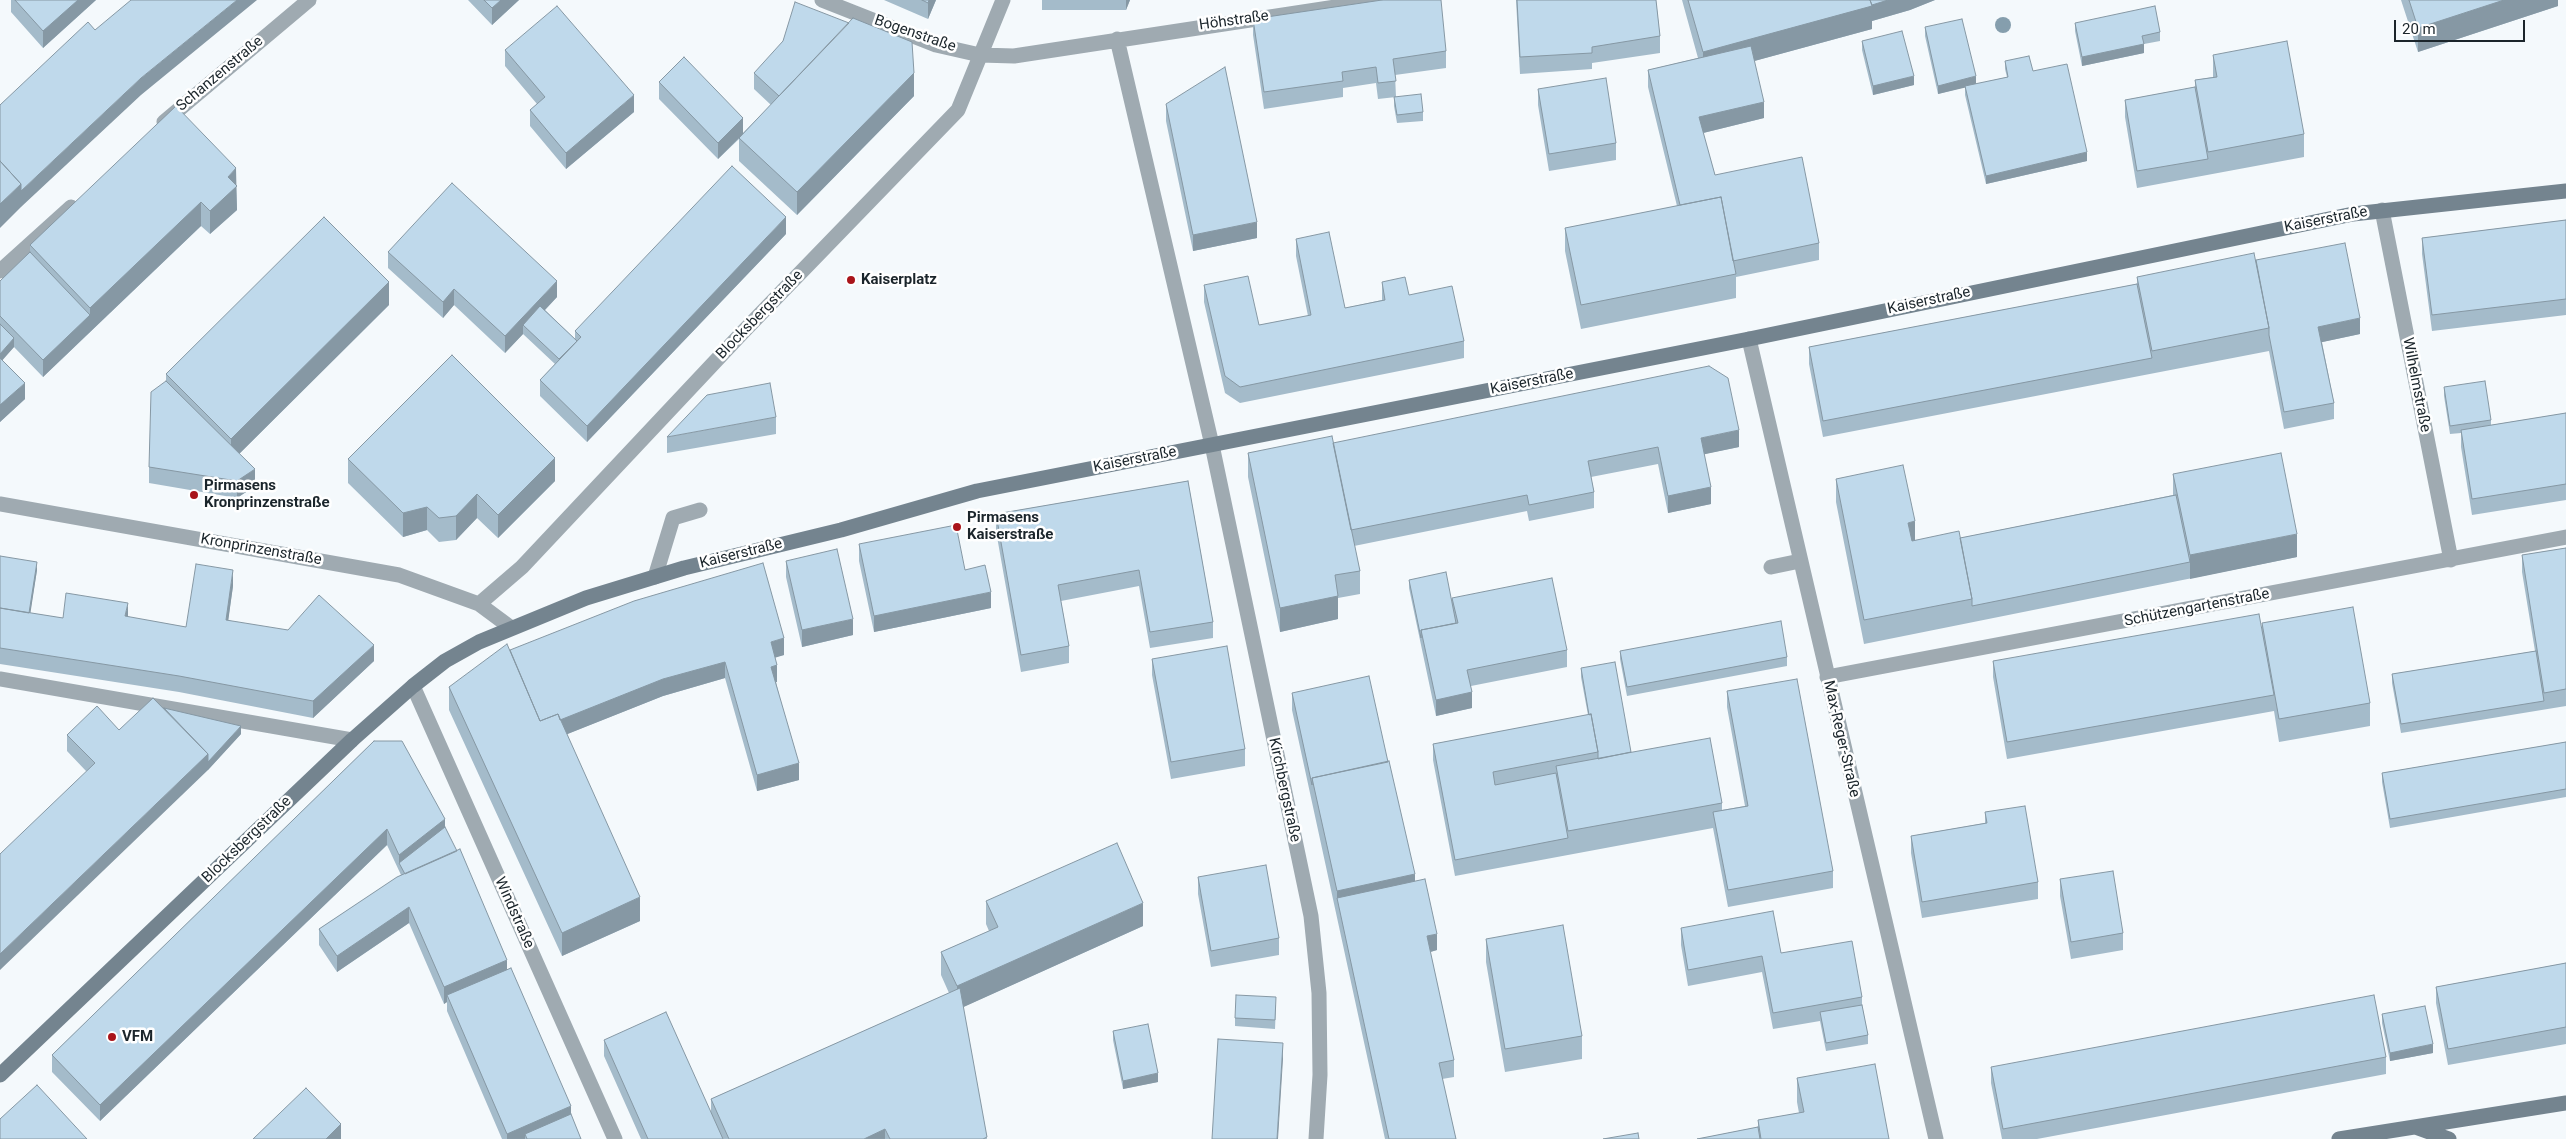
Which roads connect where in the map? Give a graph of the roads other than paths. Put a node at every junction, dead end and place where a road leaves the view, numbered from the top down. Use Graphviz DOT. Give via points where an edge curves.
graph roads {
  1 [pos="309,0"];
  2 [pos="822,0"];
  3 [pos="1003,0"];
  4 [pos="1381,0"];
  5 [pos="1117,40"];
  6 [pos="980,55"];
  7 [pos="153,132"];
  8 [pos="2566,191"];
  9 [pos="80,198"];
  10 [pos="2382,210"];
  11 [pos="0,271"];
  12 [pos="1750,339"];
  13 [pos="1212,445"];
  14 [pos="0,504"];
  15 [pos="700,510"];
  16 [pos="2566,537"];
  17 [pos="2451,560"];
  18 [pos="1800,561"];
  19 [pos="1772,567"];
  20 [pos="655,577"];
  21 [pos="479,604"];
  22 [pos="510,627"];
  23 [pos="1827,678"];
  24 [pos="0,679"];
  25 [pos="413,686"];
  26 [pos="352,740"];
  27 [pos="0,1075"];
  28 [pos="2566,1103"];
  29 [pos="2414,1126"];
  30 [pos="2349,1138"];
  31 [pos="615,1139"];
  32 [pos="1316,1139"];
  33 [pos="1936,1139"];
  34 [pos="2450,1139"];
  1 -- 7 [label="street, Schanzenstraße"];
  2 -- 6 [label="street, Bogenstraße" via="936,45"];
  3 -- 6 [label="street, Blocksbergstraße"];
  4 -- 5 [label="street, Höhstraße"];
  5 -- 6 [label="street" via="1024,54"];
  5 -- 13 [label="street"];
  6 -- 21 [label="street, Blocksbergstraße" via="958,110 522,566"];
  8 -- 10 [label="main road, Kaiserstraße"];
  9 -- 11 [label="street"];
  10 -- 12 [label="main road, Kaiserstraße" via="2143,256"];
  10 -- 17 [label="street, Wilhelmstraße"];
  12 -- 13 [label="main road, Kaiserstraße"];
  12 -- 18 [label="street, Max-Reger-Straße"];
  13 -- 20 [label="main road, Kaiserstraße" via="977,491 841,530"];
  13 -- 32 [label="street, Kirchbergstraße" via="1311,916 1319,993 1320,1075"];
  14 -- 21 [label="street, Kronprinzenstraße" via="399,575"];
  15 -- 20 [label="street" via="673,518"];
  16 -- 17 [label="street, Schützengartenstraße"];
  17 -- 23 [label="street, Schützengartenstraße"];
  18 -- 19 [label="street"];
  18 -- 23 [label="street, Max-Reger-Straße"];
  20 -- 22 [label="main road, Kaiserstraße" via="586,598"];
  21 -- 22 [label="street, Kronprinzenstraße"];
  22 -- 25 [label="main road, Blocksbergstraße" via="445,661"];
  23 -- 33 [label="street, Max-Reger-Straße"];
  24 -- 26 [label="street"];
  25 -- 26 [label="main road, Blocksbergstraße"];
  25 -- 31 [label="street, Windstraße"];
  26 -- 27 [label="main road, Blocksbergstraße"];
  28 -- 29 [label="main road"];
  29 -- 30 [label="main road"];
  29 -- 34 [label="main road"];
}
